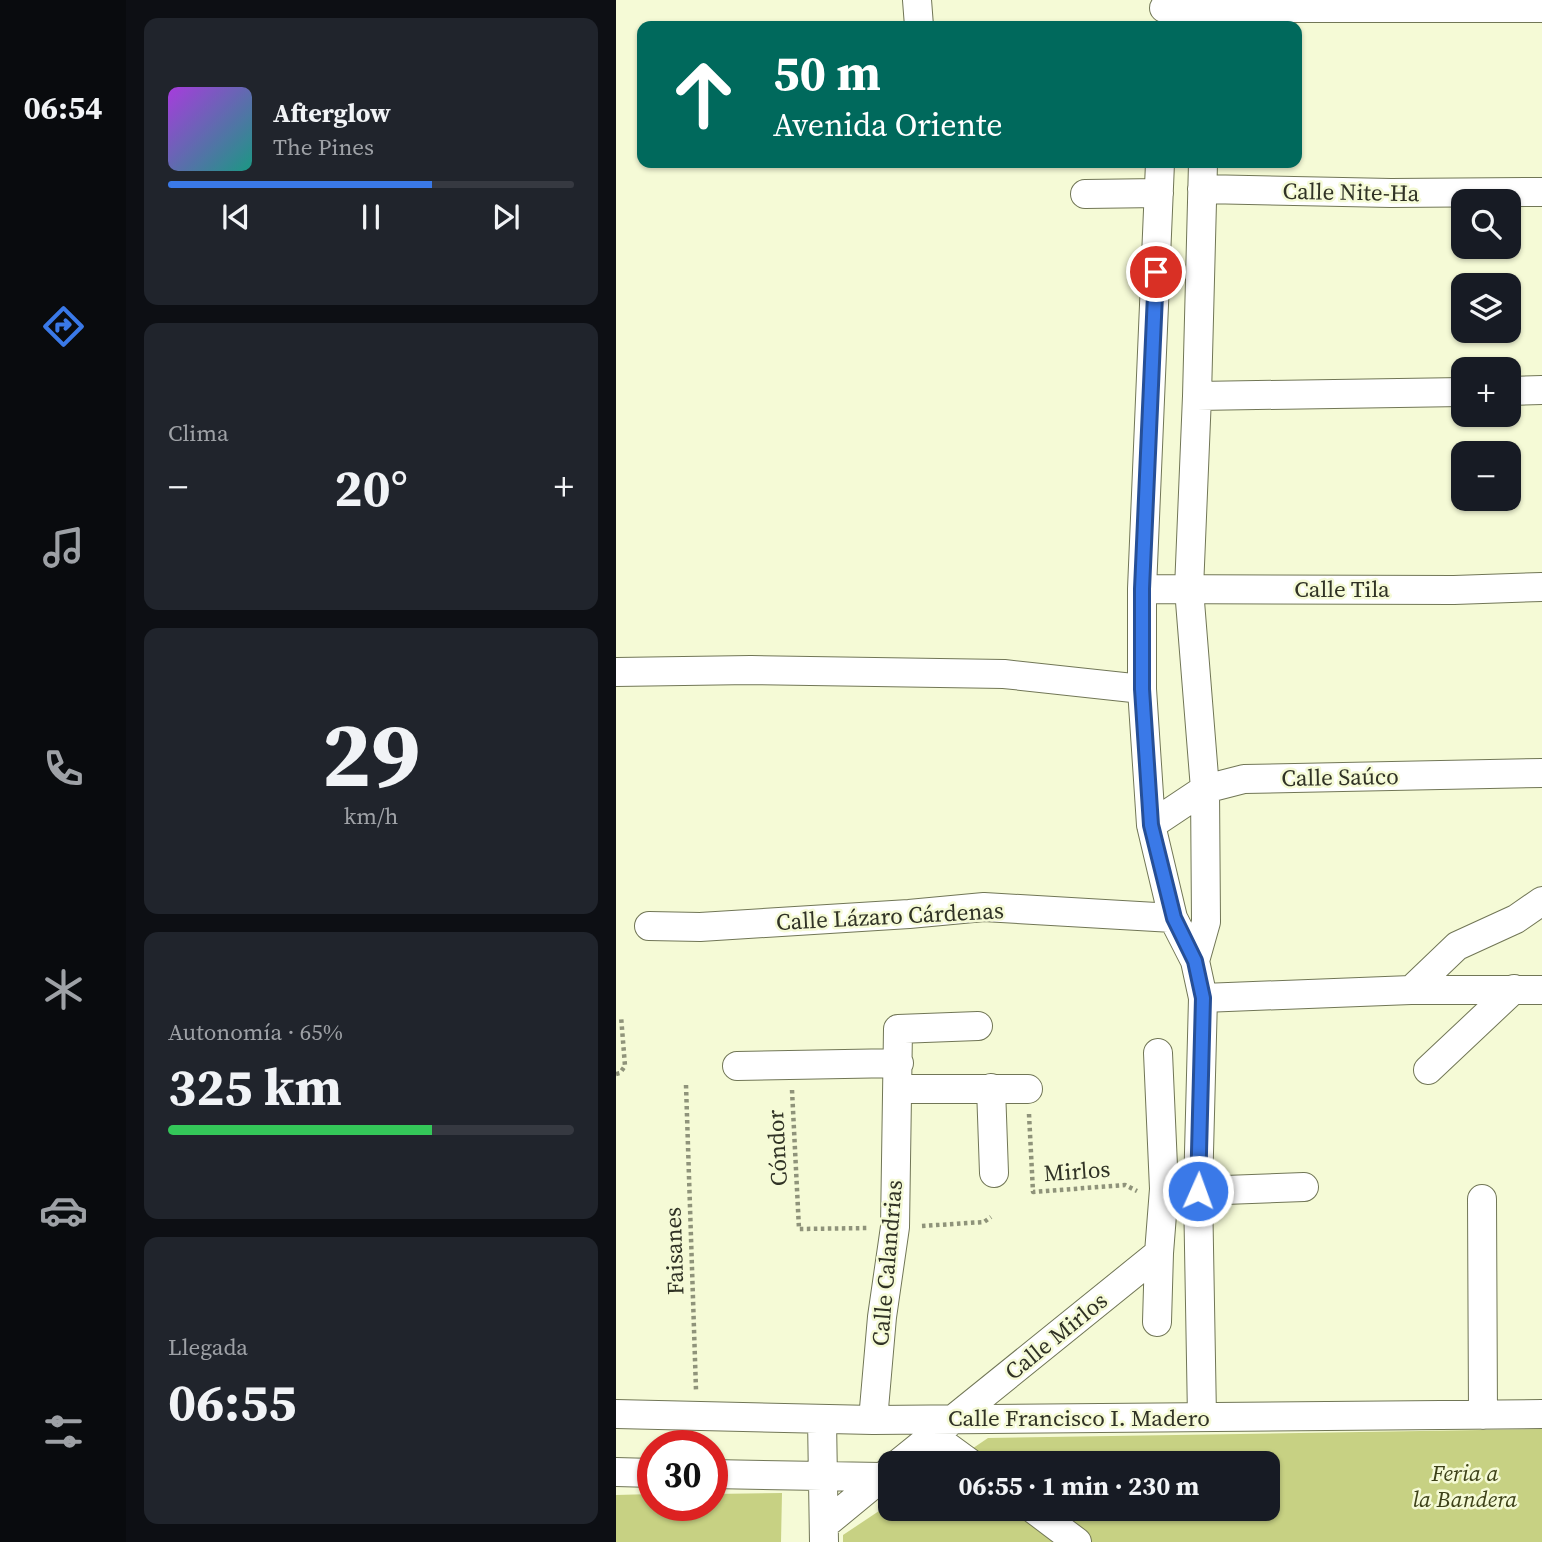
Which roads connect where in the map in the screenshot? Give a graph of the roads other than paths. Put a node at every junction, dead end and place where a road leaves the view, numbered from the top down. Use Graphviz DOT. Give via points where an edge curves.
graph roads {
  1 [pos="917,0"];
  2 [pos="1542,8"];
  3 [pos="1164,11"];
  4 [pos="1212,11"];
  5 [pos="919,21"];
  6 [pos="1160,168"];
  7 [pos="1203,176"];
  8 [pos="1542,192"];
  9 [pos="1159,193"];
  10 [pos="1085,194"];
  11 [pos="1542,390"];
  12 [pos="1451,391"];
  13 [pos="1521,391"];
  14 [pos="1198,396"];
  15 [pos="1542,587"];
  16 [pos="1142,589"];
  17 [pos="1189,589"];
  18 [pos="616,672"];
  19 [pos="1142,689"];
  20 [pos="1542,773"];
  21 [pos="1205,789"];
  22 [pos="1151,825"];
  23 [pos="1542,901"];
  24 [pos="1174,918"];
  25 [pos="649,926"];
  26 [pos="1195,961"];
  27 [pos="1514,989"];
  28 [pos="1411,990"];
  29 [pos="1542,990"];
  30 [pos="1203,998"];
  31 [pos="978,1026"];
  32 [pos="1158,1053"];
  33 [pos="737,1066"];
  34 [pos="1428,1070"];
  35 [pos="899,1076"];
  36 [pos="990,1088"];
  37 [pos="1028,1089"];
  38 [pos="994,1173"];
  39 [pos="1304,1187"];
  40 [pos="1198,1191"];
  41 [pos="1482,1199"];
  42 [pos="1159,1253"];
  43 [pos="1157,1322"];
  44 [pos="616,1413"];
  45 [pos="1542,1414"];
  46 [pos="1483,1415"];
  47 [pos="1202,1417"];
  48 [pos="822,1419"];
  49 [pos="873,1420"];
  50 [pos="943,1427"];
  51 [pos="914,1451"];
  52 [pos="961,1451"];
  53 [pos="878,1471"];
  54 [pos="616,1472"];
  55 [pos="637,1473"];
  56 [pos="728,1474"];
  57 [pos="824,1476"];
  58 [pos="878,1482"];
  59 [pos="1049,1521"];
  60 [pos="824,1534"];
  61 [pos="1077,1542"];
  1 -- 5 [label="street"];
  2 -- 4 [label="street"];
  3 -- 4 [label="street"];
  6 -- 9 [label="street"];
  7 -- 8 [label="street, Calle Nite-Ha" via="1391,193"];
  7 -- 14 [label="street"];
  9 -- 10 [label="street"];
  9 -- 16 [label="street"];
  11 -- 13 [label="street"];
  12 -- 14 [label="street"];
  14 -- 17 [label="street"];
  15 -- 17 [label="street, Calle Tila"];
  16 -- 17 [label="street, Calle Tila"];
  16 -- 19 [label="street"];
  17 -- 21 [label="street"];
  18 -- 19 [label="street" via="1004,674"];
  19 -- 22 [label="street"];
  20 -- 21 [label="street, Calle Saúco" via="1244,779"];
  21 -- 22 [label="street, Calle Saúco"];
  21 -- 26 [label="street" via="1206,922"];
  22 -- 24 [label="street"];
  23 -- 28 [label="street" via="1516,919 1457,946"];
  24 -- 25 [label="street, Calle Lázaro Cárdenas" via="984,907 700,927"];
  24 -- 26 [label="street"];
  26 -- 30 [label="street"];
  27 -- 28 [label="street"];
  27 -- 29 [label="street"];
  27 -- 34 [label="street"];
  28 -- 30 [label="street"];
  30 -- 40 [label="street"];
  31 -- 35 [label="street, Calle Calandrias" via="898,1030"];
  32 -- 42 [label="street" via="1164,1189"];
  33 -- 35 [label="street" via="791,1065"];
  35 -- 36 [label="street"];
  35 -- 49 [label="street, Calle Calandrias" via="895,1227 881,1317"];
  36 -- 37 [label="street"];
  36 -- 38 [label="street"];
  39 -- 40 [label="street"];
  40 -- 47 [label="street"];
  41 -- 46 [label="street"];
  42 -- 43 [label="street"];
  42 -- 50 [label="street, Calle Mirlos"];
  44 -- 48 [label="street, Calle Francisco I. Madero"];
  45 -- 46 [label="street, Calle Francisco I. Madero"];
  46 -- 47 [label="street, Calle Francisco I. Madero"];
  47 -- 50 [label="street, Calle Francisco I. Madero"];
  48 -- 49 [label="street, Calle Francisco I. Madero"];
  48 -- 57 [label="street"];
  49 -- 50 [label="street, Calle Francisco I. Madero"];
  50 -- 51 [label="street, Calle Mirlos"];
  50 -- 52 [label="street"];
  53 -- 57 [label="street"];
  54 -- 55 [label="street"];
  56 -- 57 [label="street"];
  57 -- 60 [label="street"];
  58 -- 60 [label="street, Calle Mirlos"];
  59 -- 61 [label="street"];
}
